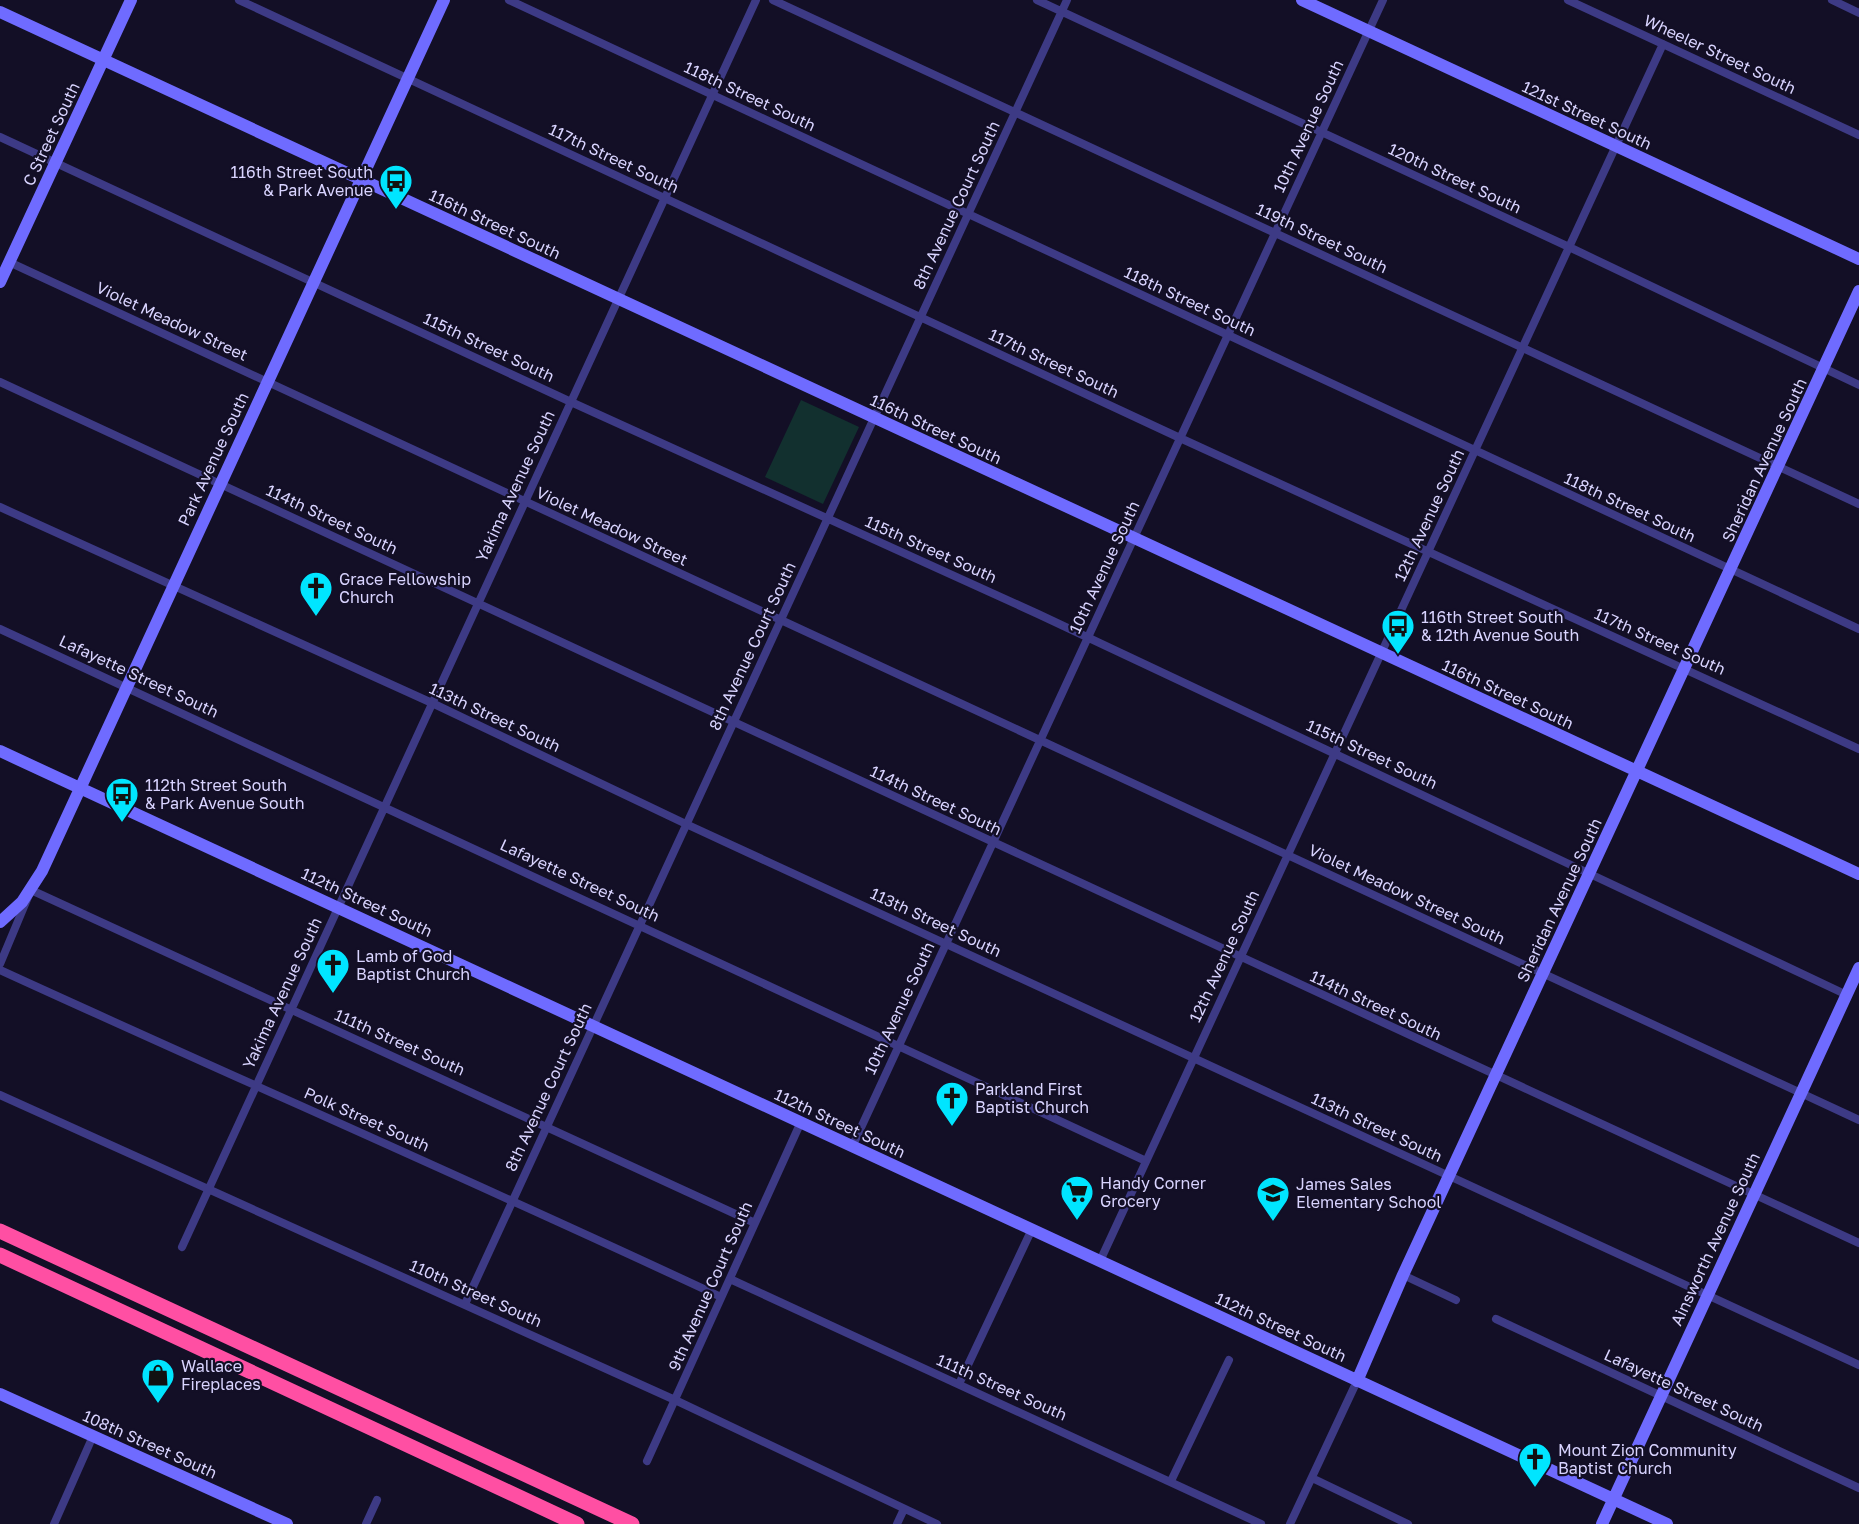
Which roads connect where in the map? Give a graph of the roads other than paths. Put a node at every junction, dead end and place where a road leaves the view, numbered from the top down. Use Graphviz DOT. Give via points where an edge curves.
graph roads {
  1 [pos="131,0"];
  2 [pos="240,0"];
  3 [pos="444,0"];
  4 [pos="509,0"];
  5 [pos="756,0"];
  6 [pos="773,0"];
  7 [pos="1037,0"];
  8 [pos="1067,0"];
  9 [pos="1302,0"];
  10 [pos="1383,0"];
  11 [pos="1568,0"];
  12 [pos="1832,0"];
  13 [pos="0,12"];
  14 [pos="1062,12"];
  15 [pos="1859,13"];
  16 [pos="1368,31"];
  17 [pos="1663,44"];
  18 [pos="104,60"];
  19 [pos="407,78"];
  20 [pos="712,95"];
  21 [pos="1016,112"];
  22 [pos="1321,133"];
  23 [pos="1859,135"];
  24 [pos="0,137"];
  25 [pos="1616,146"];
  26 [pos="56,163"];
  27 [pos="361,180"];
  28 [pos="664,198"];
  29 [pos="968,214"];
  30 [pos="1275,233"];
  31 [pos="1569,247"];
  32 [pos="1859,259"];
  33 [pos="9,262"];
  34 [pos="313,281"];
  35 [pos="0,282"];
  36 [pos="1859,291"];
  37 [pos="618,300"];
  38 [pos="920,318"];
  39 [pos="1228,335"];
  40 [pos="1523,348"];
  41 [pos="1824,369"];
  42 [pos="0,382"];
  43 [pos="267,382"];
  44 [pos="1859,385"];
  45 [pos="571,402"];
  46 [pos="874,418"];
  47 [pos="1180,438"];
  48 [pos="1475,451"];
  49 [pos="1779,466"];
  50 [pos="220,483"];
  51 [pos="525,502"];
  52 [pos="1859,504"];
  53 [pos="0,507"];
  54 [pos="827,519"];
  55 [pos="1133,539"];
  56 [pos="1428,552"];
  57 [pos="1731,571"];
  58 [pos="172,585"];
  59 [pos="477,604"];
  60 [pos="781,620"];
  61 [pos="0,629"];
  62 [pos="1859,629"];
  63 [pos="1088,637"];
  64 [pos="1381,653"];
  65 [pos="1685,668"];
  66 [pos="126,687"];
  67 [pos="432,704"];
  68 [pos="733,722"];
  69 [pos="1040,740"];
  70 [pos="1859,749"];
  71 [pos="0,751"];
  72 [pos="1335,754"];
  73 [pos="1637,771"];
  74 [pos="79,788"];
  75 [pos="384,806"];
  76 [pos="686,824"];
  77 [pos="992,843"];
  78 [pos="1288,855"];
  79 [pos="1590,872"];
  80 [pos="1859,874"];
  81 [pos="31,890"];
  82 [pos="338,907"];
  83 [pos="0,922"];
  84 [pos="640,924"];
  85 [pos="946,943"];
  86 [pos="1240,958"];
  87 [pos="0,964"];
  88 [pos="1859,968"];
  89 [pos="0,970"];
  90 [pos="1543,974"];
  91 [pos="1847,994"];
  92 [pos="291,1009"];
  93 [pos="593,1026"];
  94 [pos="899,1044"];
  95 [pos="1193,1059"];
  96 [pos="1495,1077"];
  97 [pos="255,1087"];
  98 [pos="1801,1094"];
  99 [pos="0,1095"];
  100 [pos="1859,1120"];
  101 [pos="800,1124"];
  102 [pos="547,1125"];
  103 [pos="852,1147"];
  104 [pos="1146,1161"];
  105 [pos="1449,1177"];
  106 [pos="208,1189"];
  107 [pos="1754,1196"];
  108 [pos="513,1199"];
  109 [pos="0,1223"];
  110 [pos="755,1223"];
  111 [pos="1032,1229"];
  112 [pos="0,1231"];
  113 [pos="1859,1243"];
  114 [pos="182,1247"];
  115 [pos="0,1255"];
  116 [pos="1100,1261"];
  117 [pos="0,1266"];
  118 [pos="1403,1275"];
  119 [pos="730,1279"];
  120 [pos="1707,1296"];
  121 [pos="721,1298"];
  122 [pos="1456,1300"];
  123 [pos="465,1304"];
  124 [pos="177,1312"];
  125 [pos="1496,1319"];
  126 [pos="168,1334"];
  127 [pos="1229,1360"];
  128 [pos="1859,1365"];
  129 [pos="1357,1381"];
  130 [pos="959,1384"];
  131 [pos="0,1395"];
  132 [pos="1661,1396"];
  133 [pos="675,1400"];
  134 [pos="93,1436"];
  135 [pos="647,1461"];
  136 [pos="1312,1478"];
  137 [pos="1171,1481"];
  138 [pos="1859,1488"];
  139 [pos="1613,1499"];
  140 [pos="376,1500"];
  141 [pos="904,1509"];
  142 [pos="54,1524"];
  143 [pos="287,1524"];
  144 [pos="366,1524"];
  145 [pos="577,1524"];
  146 [pos="632,1524"];
  147 [pos="897,1524"];
  148 [pos="937,1524"];
  149 [pos="1261,1524"];
  150 [pos="1290,1524"];
  151 [pos="1408,1524"];
  152 [pos="1602,1524"];
  153 [pos="1667,1524"];
  1 -- 18 [label="street, C Street South"];
  2 -- 19 [label="street, 117th Street South"];
  3 -- 19 [label="street, Park Avenue South"];
  4 -- 20 [label="street, 118th Street South"];
  5 -- 20 [label="street, Yakima Avenue South"];
  6 -- 21 [label="street, 119th Street South"];
  7 -- 14 [label="street, 120th Street South"];
  8 -- 14 [label="street, 8th Avenue Court South"];
  9 -- 16 [label="street, 121st Street South"];
  10 -- 16 [label="street, 10th Avenue South"];
  11 -- 17 [label="street, Wheeler Street South"];
  12 -- 15 [label="street"];
  13 -- 18 [label="street, 116th Street South"];
  14 -- 21 [label="street, 8th Avenue Court South"];
  14 -- 22 [label="street, 120th Street South"];
  16 -- 22 [label="street, 10th Avenue South"];
  16 -- 25 [label="street, 121st Street South"];
  17 -- 23 [label="street, Wheeler Street South"];
  17 -- 25 [label="street, 12th Avenue South"];
  18 -- 26 [label="street, C Street South"];
  18 -- 27 [label="street, 116th Street South"];
  19 -- 27 [label="street, Park Avenue South"];
  19 -- 28 [label="street, 117th Street South"];
  20 -- 28 [label="street, Yakima Avenue South"];
  20 -- 29 [label="street, 118th Street South"];
  21 -- 29 [label="street, 8th Avenue Court South"];
  21 -- 30 [label="street, 119th Street South"];
  22 -- 30 [label="street, 10th Avenue South"];
  22 -- 31 [label="street, 120th Street South"];
  24 -- 26 [label="street, 115th Street South"];
  25 -- 31 [label="street, 12th Avenue South"];
  25 -- 32 [label="street, 121st Street South"];
  26 -- 33 [label="street, C Street South"];
  26 -- 34 [label="street, 115th Street South"];
  27 -- 34 [label="street, Park Avenue South"];
  27 -- 37 [label="street, 116th Street South"];
  28 -- 37 [label="street, Yakima Avenue South"];
  28 -- 38 [label="street, 117th Street South"];
  29 -- 38 [label="street, 8th Avenue Court South"];
  29 -- 39 [label="street, 118th Street South"];
  30 -- 39 [label="street, 10th Avenue South"];
  30 -- 40 [label="street, 119th Street South"];
  31 -- 40 [label="street, 12th Avenue South"];
  31 -- 41 [label="street, 120th Street South"];
  33 -- 35 [label="street, C Street South"];
  33 -- 43 [label="street, Violet Meadow Street"];
  34 -- 43 [label="street, Park Avenue South"];
  34 -- 45 [label="street, 115th Street South"];
  36 -- 41 [label="street, Sheridan Avenue South"];
  37 -- 45 [label="street, Yakima Avenue South"];
  37 -- 46 [label="street, 116th Street South"];
  38 -- 46 [label="street, 8th Avenue Court South"];
  38 -- 47 [label="street, 117th Street South"];
  39 -- 47 [label="street, 10th Avenue South"];
  39 -- 48 [label="street, 118th Street South"];
  40 -- 48 [label="street, 12th Avenue South"];
  40 -- 49 [label="street, 119th Street South"];
  41 -- 44 [label="street, 120th Street South"];
  41 -- 49 [label="street, Sheridan Avenue South"];
  42 -- 50 [label="street, 114th Street South"];
  43 -- 50 [label="street, Park Avenue South"];
  43 -- 51 [label="street, Violet Meadow Street"];
  45 -- 51 [label="street, Yakima Avenue South"];
  45 -- 54 [label="street, 115th Street South"];
  46 -- 54 [label="street, 8th Avenue Court South"];
  46 -- 55 [label="street, 116th Street South"];
  47 -- 55 [label="street, 10th Avenue South"];
  47 -- 56 [label="street, 117th Street South"];
  48 -- 56 [label="street, 12th Avenue South"];
  48 -- 57 [label="street, 118th Street South"];
  49 -- 52 [label="street, 119th Street South"];
  49 -- 57 [label="street, Sheridan Avenue South"];
  50 -- 58 [label="street, Park Avenue South"];
  50 -- 59 [label="street, 114th Street South"];
  51 -- 59 [label="street, Yakima Avenue South"];
  51 -- 60 [label="street, Violet Meadow Street"];
  53 -- 58 [label="street, 113th Street South"];
  54 -- 60 [label="street, 8th Avenue Court South"];
  54 -- 63 [label="street, 115th Street South"];
  55 -- 63 [label="street, 10th Avenue South"];
  55 -- 64 [label="street, 116th Street South"];
  56 -- 64 [label="street, 12th Avenue South"];
  56 -- 65 [label="street, 117th Street South"];
  57 -- 62 [label="street, 118th Street South"];
  57 -- 65 [label="street, Sheridan Avenue South"];
  58 -- 66 [label="street, Park Avenue South"];
  58 -- 67 [label="street, 113th Street South"];
  59 -- 67 [label="street, Yakima Avenue South"];
  59 -- 68 [label="street, 114th Street South"];
  60 -- 68 [label="street, 8th Avenue Court South"];
  60 -- 69 [label="street, Violet Meadow Street"];
  61 -- 66 [label="street, Lafayette Street South"];
  63 -- 69 [label="street, 10th Avenue South"];
  63 -- 72 [label="street, 115th Street South"];
  64 -- 72 [label="street, 12th Avenue South"];
  64 -- 73 [label="street, 116th Street South"];
  65 -- 70 [label="street, 117th Street South"];
  65 -- 73 [label="street, Sheridan Avenue South"];
  66 -- 74 [label="street, Park Avenue South"];
  66 -- 75 [label="street, Lafayette Street South"];
  67 -- 75 [label="street, Yakima Avenue South"];
  67 -- 76 [label="street, 113th Street South"];
  68 -- 76 [label="street, 8th Avenue Court South"];
  68 -- 77 [label="street, 114th Street South"];
  69 -- 77 [label="street, 10th Avenue South"];
  69 -- 78 [label="street, Violet Meadow Street South"];
  71 -- 74 [label="street, 112th Street South"];
  72 -- 78 [label="street, 12th Avenue South"];
  72 -- 79 [label="street, 115th Street South"];
  73 -- 79 [label="street, Sheridan Avenue South"];
  73 -- 80 [label="street, 116th Street South"];
  74 -- 81 [label="street, Park Avenue South"];
  74 -- 82 [label="street, 112th Street South"];
  75 -- 82 [label="street, Yakima Avenue South"];
  75 -- 84 [label="street, Lafayette Street South"];
  76 -- 84 [label="street, 8th Avenue Court South"];
  76 -- 85 [label="street, 113th Street South"];
  77 -- 85 [label="street, 10th Avenue South"];
  77 -- 86 [label="street, 114th Street South"];
  78 -- 86 [label="street, 12th Avenue South"];
  78 -- 90 [label="street, Violet Meadow Street South"];
  79 -- 90 [label="street, Sheridan Avenue South"];
  79 -- 91 [label="street, 115th Street South"];
  81 -- 83 [label="street, Park Avenue South" via="11,915"];
  81 -- 87 [label="street"];
  81 -- 92 [label="street, 111th Street South"];
  82 -- 92 [label="street, Yakima Avenue South"];
  82 -- 93 [label="street, 112th Street South"];
  84 -- 93 [label="street, 8th Avenue Court South"];
  84 -- 94 [label="street, Lafayette Street South"];
  85 -- 94 [label="street, 10th Avenue South"];
  85 -- 95 [label="street, 113th Street South"];
  86 -- 95 [label="street, 12th Avenue South"];
  86 -- 96 [label="street, 114th Street South"];
  88 -- 91 [label="street, Ainsworth Avenue South"];
  89 -- 97 [label="street, Polk Street South"];
  90 -- 96 [label="street, Sheridan Avenue South"];
  90 -- 98 [label="street, Violet Meadow Street South"];
  91 -- 98 [label="street, Ainsworth Avenue South"];
  92 -- 97 [label="street, Yakima Avenue South"];
  92 -- 102 [label="street, 111th Street South"];
  93 -- 101 [label="street, 112th Street South"];
  93 -- 102 [label="street, 8th Avenue Court South"];
  94 -- 103 [label="street, 10th Avenue South"];
  94 -- 104 [label="street, Lafayette Street South"];
  95 -- 104 [label="street, 12th Avenue South"];
  95 -- 105 [label="street, 113th Street South"];
  96 -- 105 [label="street, Sheridan Avenue South"];
  96 -- 107 [label="street, 114th Street South"];
  97 -- 106 [label="street, Yakima Avenue South"];
  97 -- 108 [label="street, Polk Street South"];
  98 -- 100 [label="street, Violet Meadow Street South"];
  98 -- 107 [label="street, Ainsworth Avenue South"];
  99 -- 106 [label="street, 110th Street South"];
  101 -- 103 [label="street, 112th Street South"];
  101 -- 110 [label="street, 9th Avenue Court South"];
  102 -- 108 [label="street, 8th Avenue Court South"];
  102 -- 110 [label="street, 111th Street South"];
  103 -- 111 [label="street, 112th Street South"];
  104 -- 116 [label="street, 12th Avenue South"];
  105 -- 118 [label="street, Sheridan Avenue South"];
  105 -- 120 [label="street, 113th Street South"];
  106 -- 114 [label="street, Yakima Avenue South"];
  106 -- 123 [label="street, 110th Street South"];
  107 -- 113 [label="street, 114th Street South"];
  107 -- 120 [label="street, Ainsworth Avenue South"];
  108 -- 121 [label="street, Polk Street South"];
  108 -- 123 [label="street, 8th Avenue Court South"];
  109 -- 124 [label="highway"];
  110 -- 119 [label="street, 9th Avenue Court South"];
  111 -- 116 [label="street, 112th Street South"];
  111 -- 130 [label="street"];
  112 -- 124 [label="highway"];
  115 -- 126 [label="highway"];
  116 -- 129 [label="street, 112th Street South"];
  117 -- 126 [label="highway"];
  118 -- 122 [label="street"];
  118 -- 129 [label="street, Sheridan Avenue South"];
  119 -- 121 [label="street, 9th Avenue Court South"];
  119 -- 130 [label="street, 111th Street South"];
  120 -- 128 [label="street, 113th Street South"];
  120 -- 132 [label="street, Ainsworth Avenue South"];
  121 -- 133 [label="street, 9th Avenue Court South"];
  123 -- 133 [label="street, 110th Street South"];
  124 -- 146 [label="highway"];
  125 -- 132 [label="street, Lafayette Street South"];
  126 -- 145 [label="highway"];
  127 -- 137 [label="street"];
  129 -- 136 [label="street, Sheridan Avenue South"];
  129 -- 139 [label="street, 112th Street South"];
  130 -- 137 [label="street, 111th Street South"];
  131 -- 134 [label="street, 108th Street South"];
  132 -- 138 [label="street, Lafayette Street South"];
  132 -- 139 [label="street, Ainsworth Avenue South"];
  133 -- 135 [label="street, 9th Avenue Court South"];
  133 -- 141 [label="street, 110th Street South"];
  134 -- 142 [label="street"];
  134 -- 143 [label="street, 108th Street South"];
  136 -- 150 [label="street, Sheridan Avenue South"];
  136 -- 151 [label="street"];
  137 -- 149 [label="street, 111th Street South"];
  139 -- 152 [label="street, Ainsworth Avenue South"];
  139 -- 153 [label="street, 112th Street South"];
  140 -- 144 [label="street"];
  141 -- 147 [label="street"];
  141 -- 148 [label="street, 110th Street South"];
}
